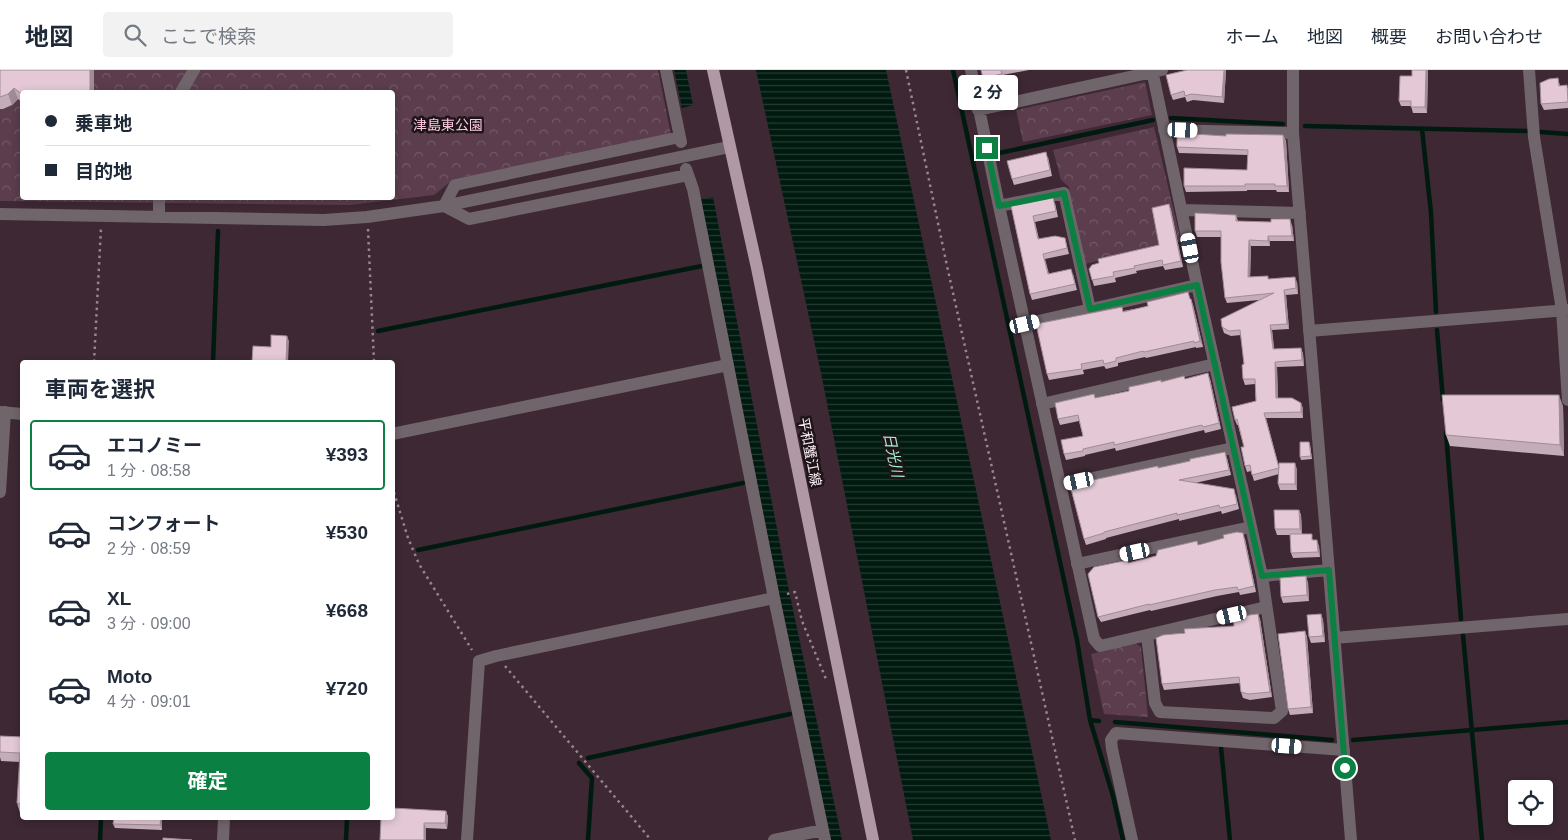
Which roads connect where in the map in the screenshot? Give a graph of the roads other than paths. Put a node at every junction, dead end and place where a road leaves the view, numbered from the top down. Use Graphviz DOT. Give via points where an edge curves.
graph roads {
  1 [pos="194,70"];
  2 [pos="666,70"];
  3 [pos="713,70"];
  4 [pos="971,70"];
  5 [pos="1293,70"];
  6 [pos="1529,70"];
  7 [pos="1155,71"];
  8 [pos="182,90"];
  9 [pos="978,110"];
  10 [pos="1164,130"];
  11 [pos="1293,133"];
  12 [pos="729,147"];
  13 [pos="159,200"];
  14 [pos="444,206"];
  15 [pos="999,206"];
  16 [pos="1182,210"];
  17 [pos="1300,212"];
  18 [pos="0,214"];
  19 [pos="159,217"];
  20 [pos="1197,285"];
  21 [pos="1090,309"];
  22 [pos="1565,310"];
  23 [pos="1025,324"];
  24 [pos="1309,331"];
  25 [pos="1215,364"];
  26 [pos="728,365"];
  27 [pos="1568,400"];
  28 [pos="1042,404"];
  29 [pos="2,412"];
  30 [pos="20,414"];
  31 [pos="395,433"];
  32 [pos="1233,448"];
  33 [pos="1060,485"];
  34 [pos="0,492"];
  35 [pos="1251,527"];
  36 [pos="1077,564"];
  37 [pos="1329,570"];
  38 [pos="1262,576"];
  39 [pos="774,598"];
  40 [pos="1266,607"];
  41 [pos="1568,619"];
  42 [pos="1147,635"];
  43 [pos="1334,638"];
  44 [pos="1344,750"];
  45 [pos="224,820"];
  46 [pos="824,835"];
  47 [pos="223,840"];
  48 [pos="467,840"];
  49 [pos="774,840"];
  50 [pos="873,840"];
  51 [pos="1132,840"];
  52 [pos="1351,840"];
  1 -- 8 [label="street"];
  2 -- 14 [label="street" via="680,140 455,185"];
  3 -- 12 [label="main road, 平和蟹江線"];
  4 -- 9 [label="street"];
  5 -- 11 [label="street"];
  6 -- 22 [label="street" via="1534,137"];
  7 -- 9 [label="street"];
  7 -- 10 [label="street"];
  9 -- 15 [label="street"];
  10 -- 11 [label="street"];
  10 -- 16 [label="street"];
  11 -- 17 [label="street"];
  12 -- 14 [label="street"];
  12 -- 50 [label="main road, 平和蟹江線" via="757,268"];
  13 -- 19 [label="street"];
  14 -- 19 [label="street" via="324,220"];
  14 -- 26 [label="street" via="469,219 687,172"];
  15 -- 21 [label="street" via="1064,193"];
  15 -- 23 [label="street"];
  16 -- 17 [label="street"];
  16 -- 20 [label="street"];
  17 -- 24 [label="street"];
  18 -- 19 [label="street"];
  20 -- 21 [label="street"];
  20 -- 25 [label="street"];
  21 -- 23 [label="street"];
  22 -- 24 [label="street"];
  22 -- 27 [label="street"];
  23 -- 28 [label="street"];
  24 -- 37 [label="street"];
  25 -- 28 [label="street"];
  25 -- 32 [label="street"];
  26 -- 31 [label="street"];
  26 -- 39 [label="street"];
  28 -- 33 [label="street"];
  29 -- 30 [label="street"];
  29 -- 34 [label="street"];
  32 -- 33 [label="street"];
  32 -- 35 [label="street"];
  33 -- 36 [label="street"];
  35 -- 36 [label="street"];
  35 -- 38 [label="street"];
  36 -- 42 [label="street" via="1094,639 1100,646"];
  37 -- 38 [label="street"];
  37 -- 43 [label="street"];
  38 -- 40 [label="street"];
  39 -- 46 [label="street"];
  39 -- 48 [label="street" via="479,661"];
  40 -- 42 [label="street"];
  40 -- 42 [label="street" via="1282,711 1274,718 1160,712 1155,703"];
  41 -- 43 [label="street"];
  43 -- 44 [label="street"];
  44 -- 51 [label="street" via="1116,733 1111,740 1112,749"];
  44 -- 52 [label="street"];
  45 -- 47 [label="street"];
  46 -- 49 [label="street"];
}
